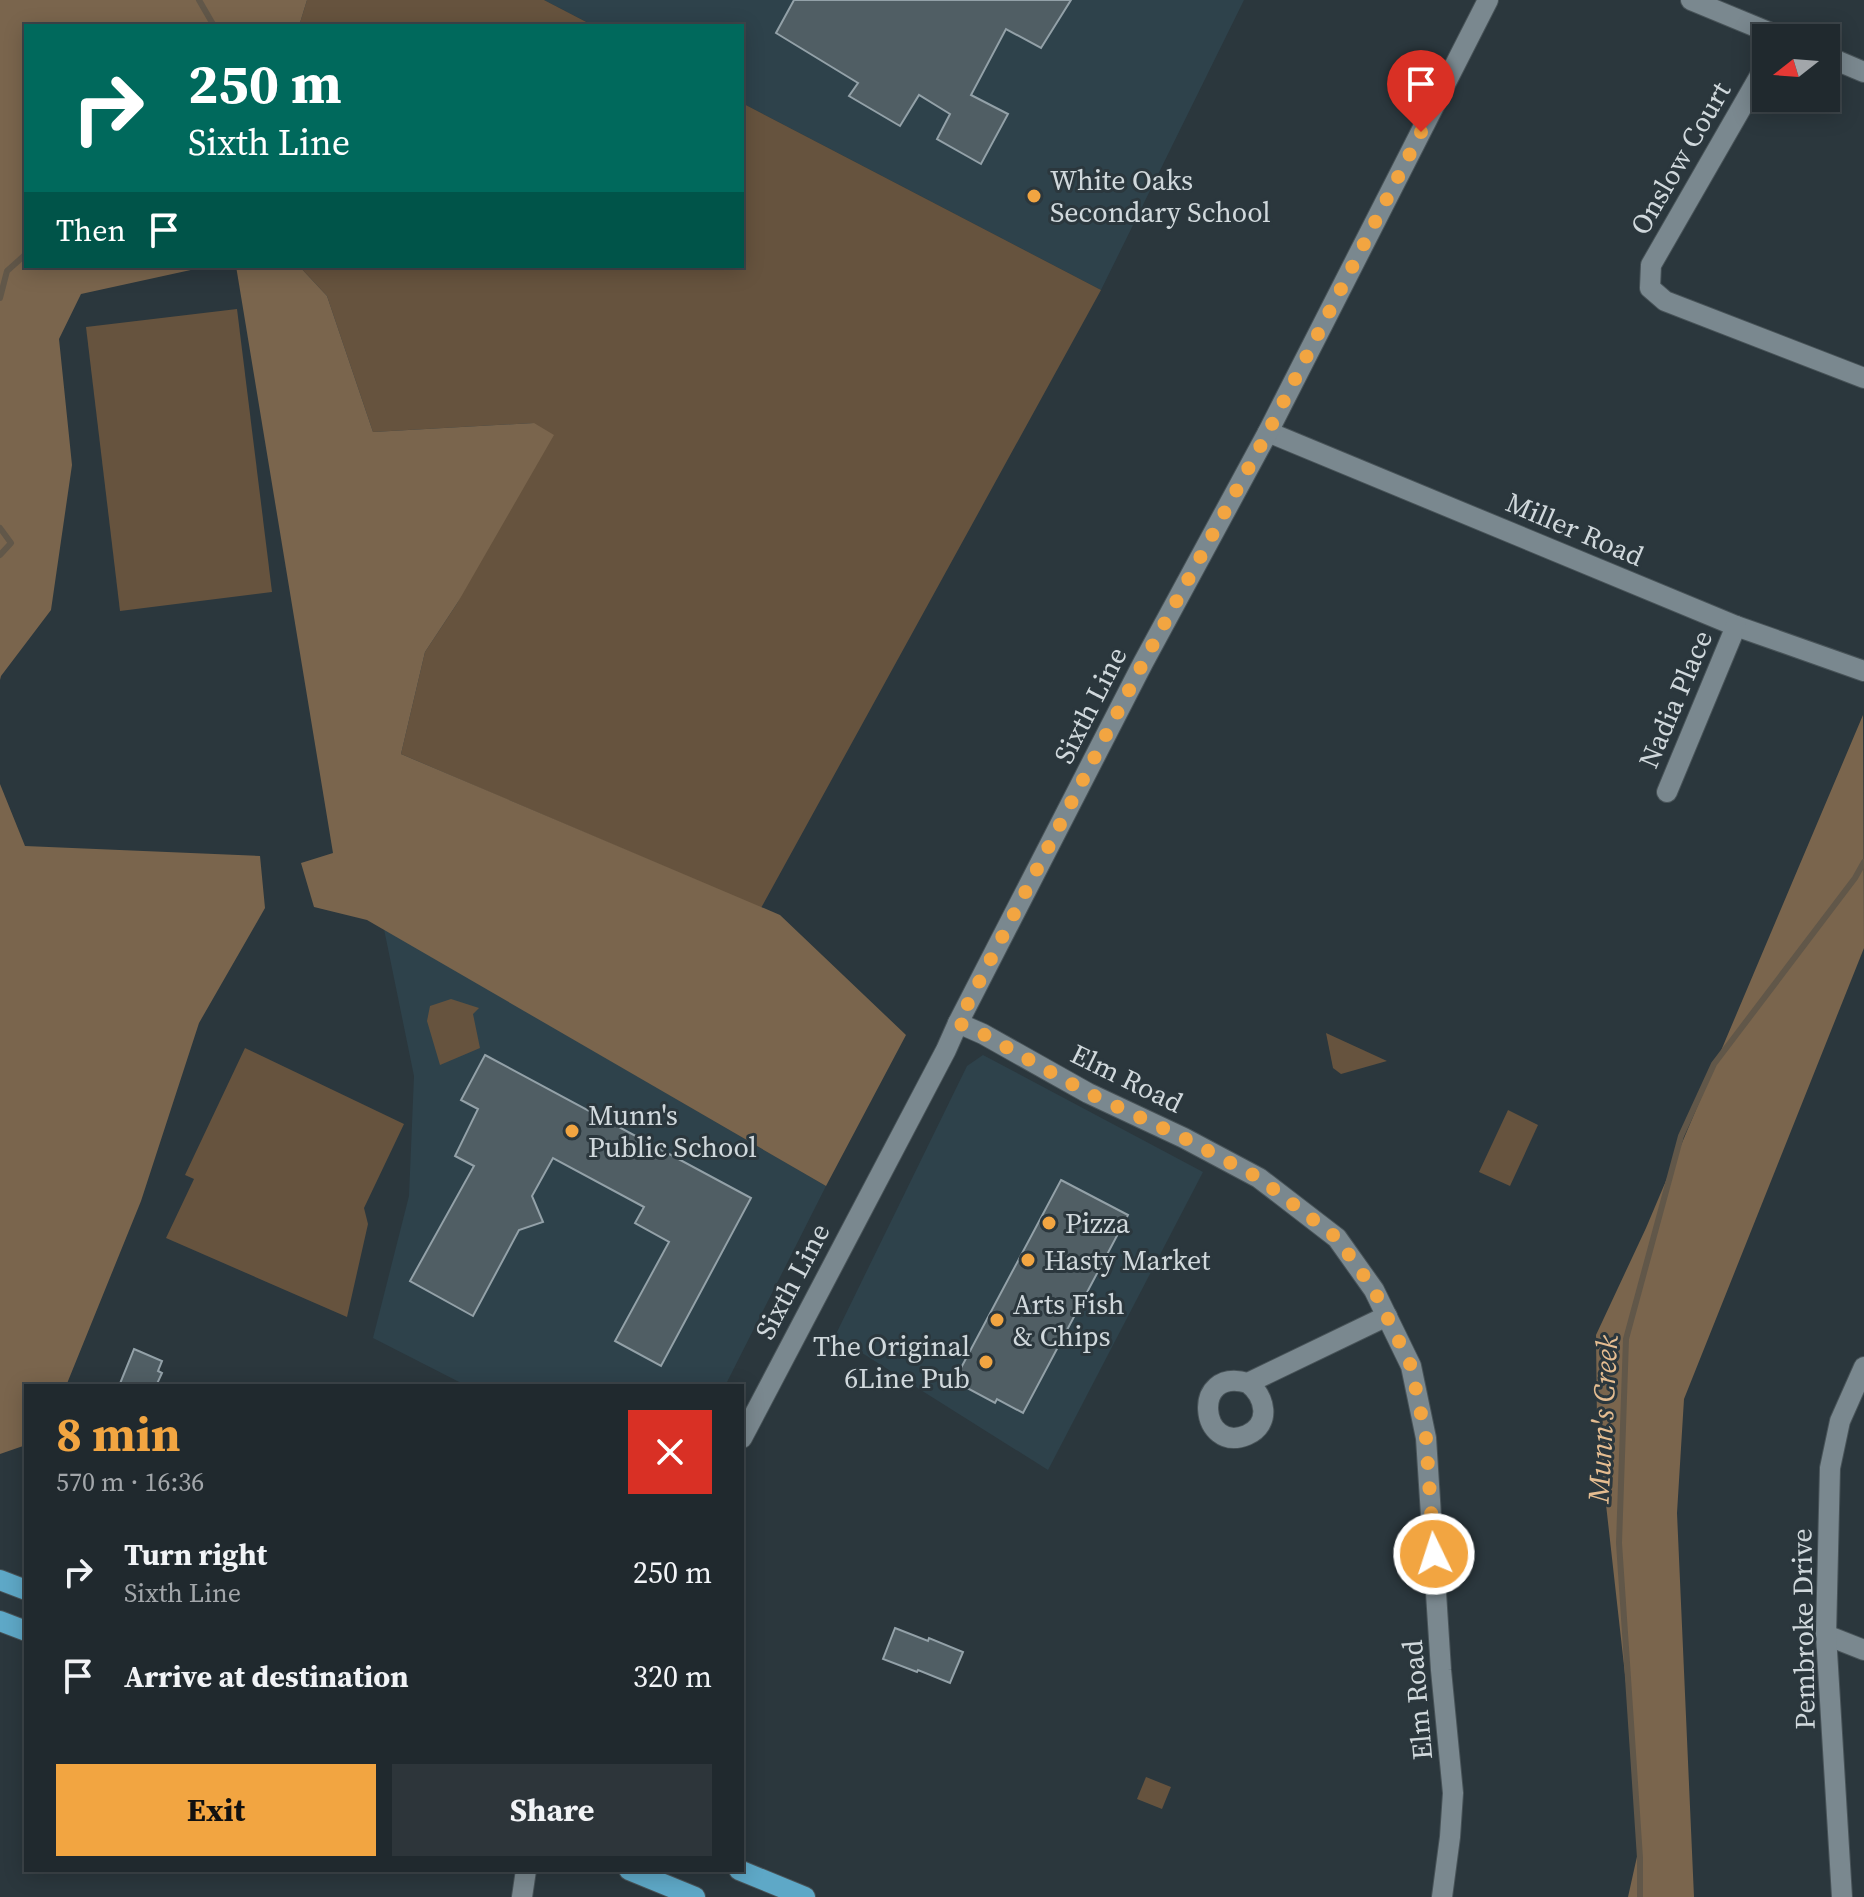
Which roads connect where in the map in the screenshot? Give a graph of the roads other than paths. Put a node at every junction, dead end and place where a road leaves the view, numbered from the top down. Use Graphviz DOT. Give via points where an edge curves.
graph roads {
  1 [pos="1488,0"];
  2 [pos="1691,0"];
  3 [pos="1752,25"];
  4 [pos="1840,62"];
  5 [pos="1864,72"];
  6 [pos="1752,89"];
  7 [pos="1864,378"];
  8 [pos="1268,432"];
  9 [pos="1736,626"];
  10 [pos="1864,671"];
  11 [pos="1667,792"];
  12 [pos="958,1023"];
  13 [pos="1387,1316"];
  14 [pos="1864,1367"];
  15 [pos="1248,1383"];
  16 [pos="744,1434"];
  17 [pos="0,1580"];
  18 [pos="24,1589"];
  19 [pos="0,1621"];
  20 [pos="24,1630"];
  21 [pos="1826,1635"];
  22 [pos="1864,1650"];
  23 [pos="526,1872"];
  24 [pos="634,1872"];
  25 [pos="744,1872"];
  26 [pos="522,1897"];
  27 [pos="695,1897"];
  28 [pos="805,1897"];
  29 [pos="1442,1897"];
  30 [pos="1842,1897"];
  1 -- 8 [label="street, Sixth Line"];
  2 -- 3 [label="street"];
  4 -- 5 [label="street"];
  6 -- 7 [label="street, Onslow Court" via="1651,265 1650,288 1665,301"];
  8 -- 9 [label="street, Miller Road"];
  8 -- 12 [label="street, Sixth Line"];
  9 -- 10 [label="street, Miller Road"];
  9 -- 11 [label="street, Nadia Place"];
  12 -- 13 [label="street, Elm Road" via="1259,1178 1337,1238"];
  12 -- 16 [label="street, Sixth Line"];
  13 -- 15 [label="street"];
  13 -- 29 [label="street, Elm Road" via="1411,1366 1426,1438 1453,1793"];
  14 -- 21 [label="street, Pembroke Drive" via="1840,1421 1830,1468"];
  17 -- 18 [label="main road"];
  19 -- 20 [label="main road"];
  21 -- 22 [label="street"];
  21 -- 30 [label="street, Pembroke Drive"];
  23 -- 26 [label="street"];
  24 -- 27 [label="main road"];
  25 -- 28 [label="main road"];
}
